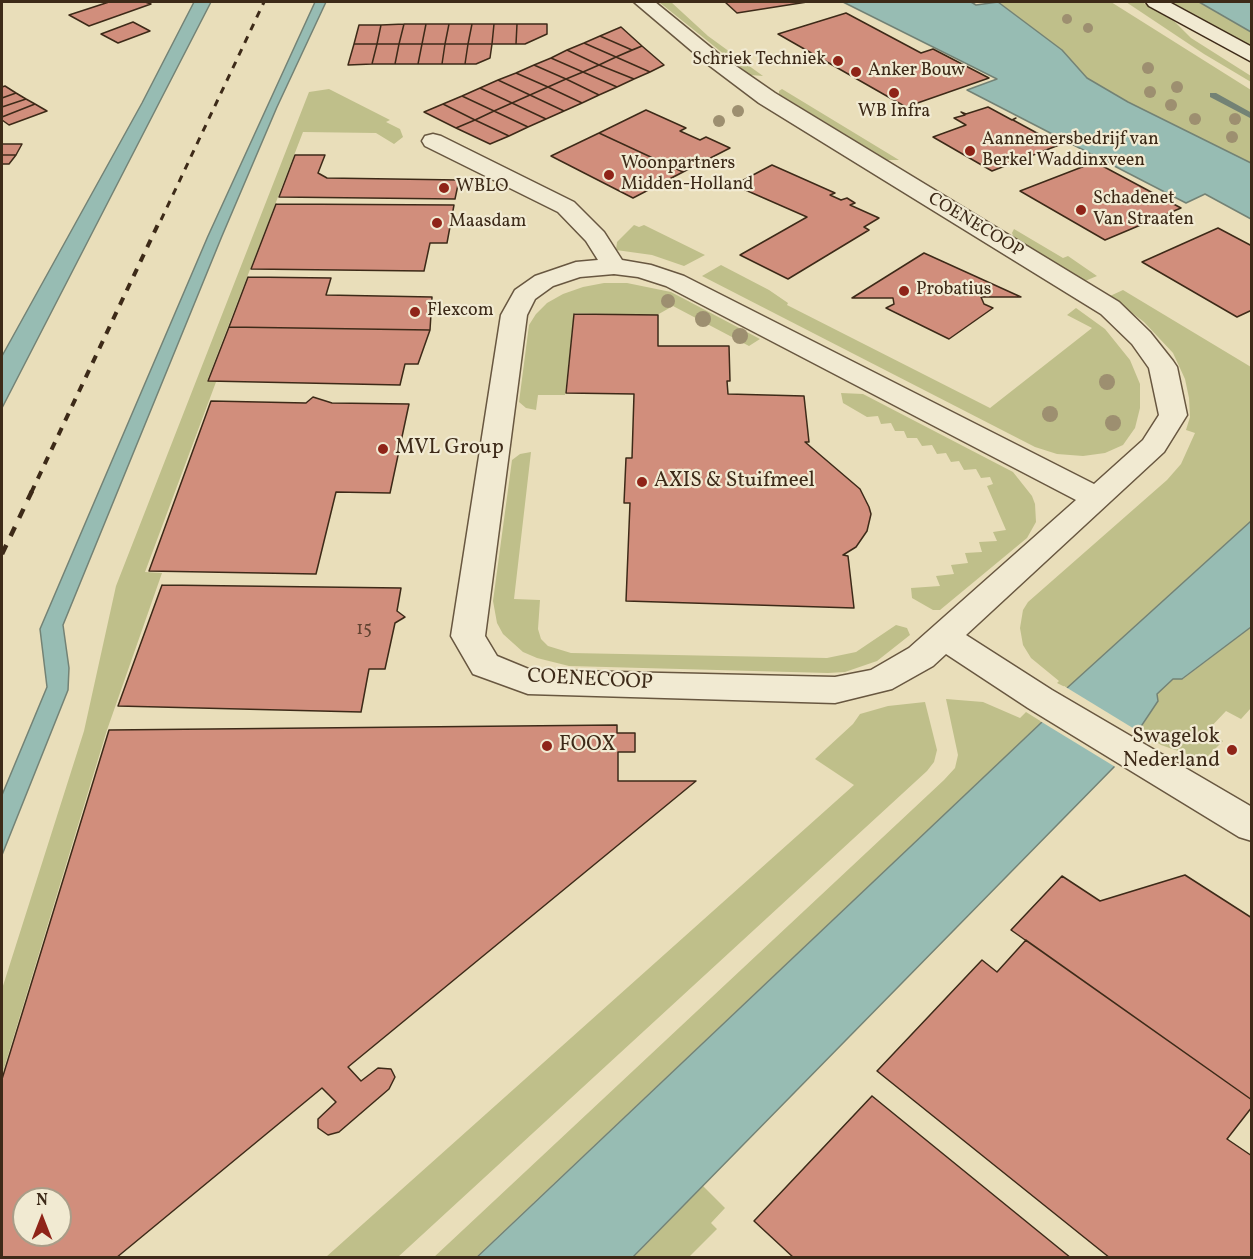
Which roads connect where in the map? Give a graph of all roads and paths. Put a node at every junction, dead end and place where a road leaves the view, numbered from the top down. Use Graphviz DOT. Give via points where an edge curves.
graph roads {
  1 [pos="644,2"];
  2 [pos="1156,2"];
  3 [pos="1251,56"];
  4 [pos="433,141"];
  5 [pos="614,266"];
  6 [pos="1097,498"];
  7 [pos="944,637"];
  8 [pos="1251,826"];
  1 -- 6 [label="street, COENECOOP" via="752,88 1110,308 1142,338 1163,367 1173,415 1154,446"];
  2 -- 3 [label="street"];
  4 -- 5 [label="street" via="566,207 595,237"];
  5 -- 6 [label="street, COENECOOP" via="675,281"];
  5 -- 7 [label="street, COENECOOP" via="576,270 544,281 524,295 514,315 468,636 485,665 528,682 835,690 880,680 921,657"];
  6 -- 7 [label="street, COENECOOP"];
  7 -- 8 [label="street"];
}
